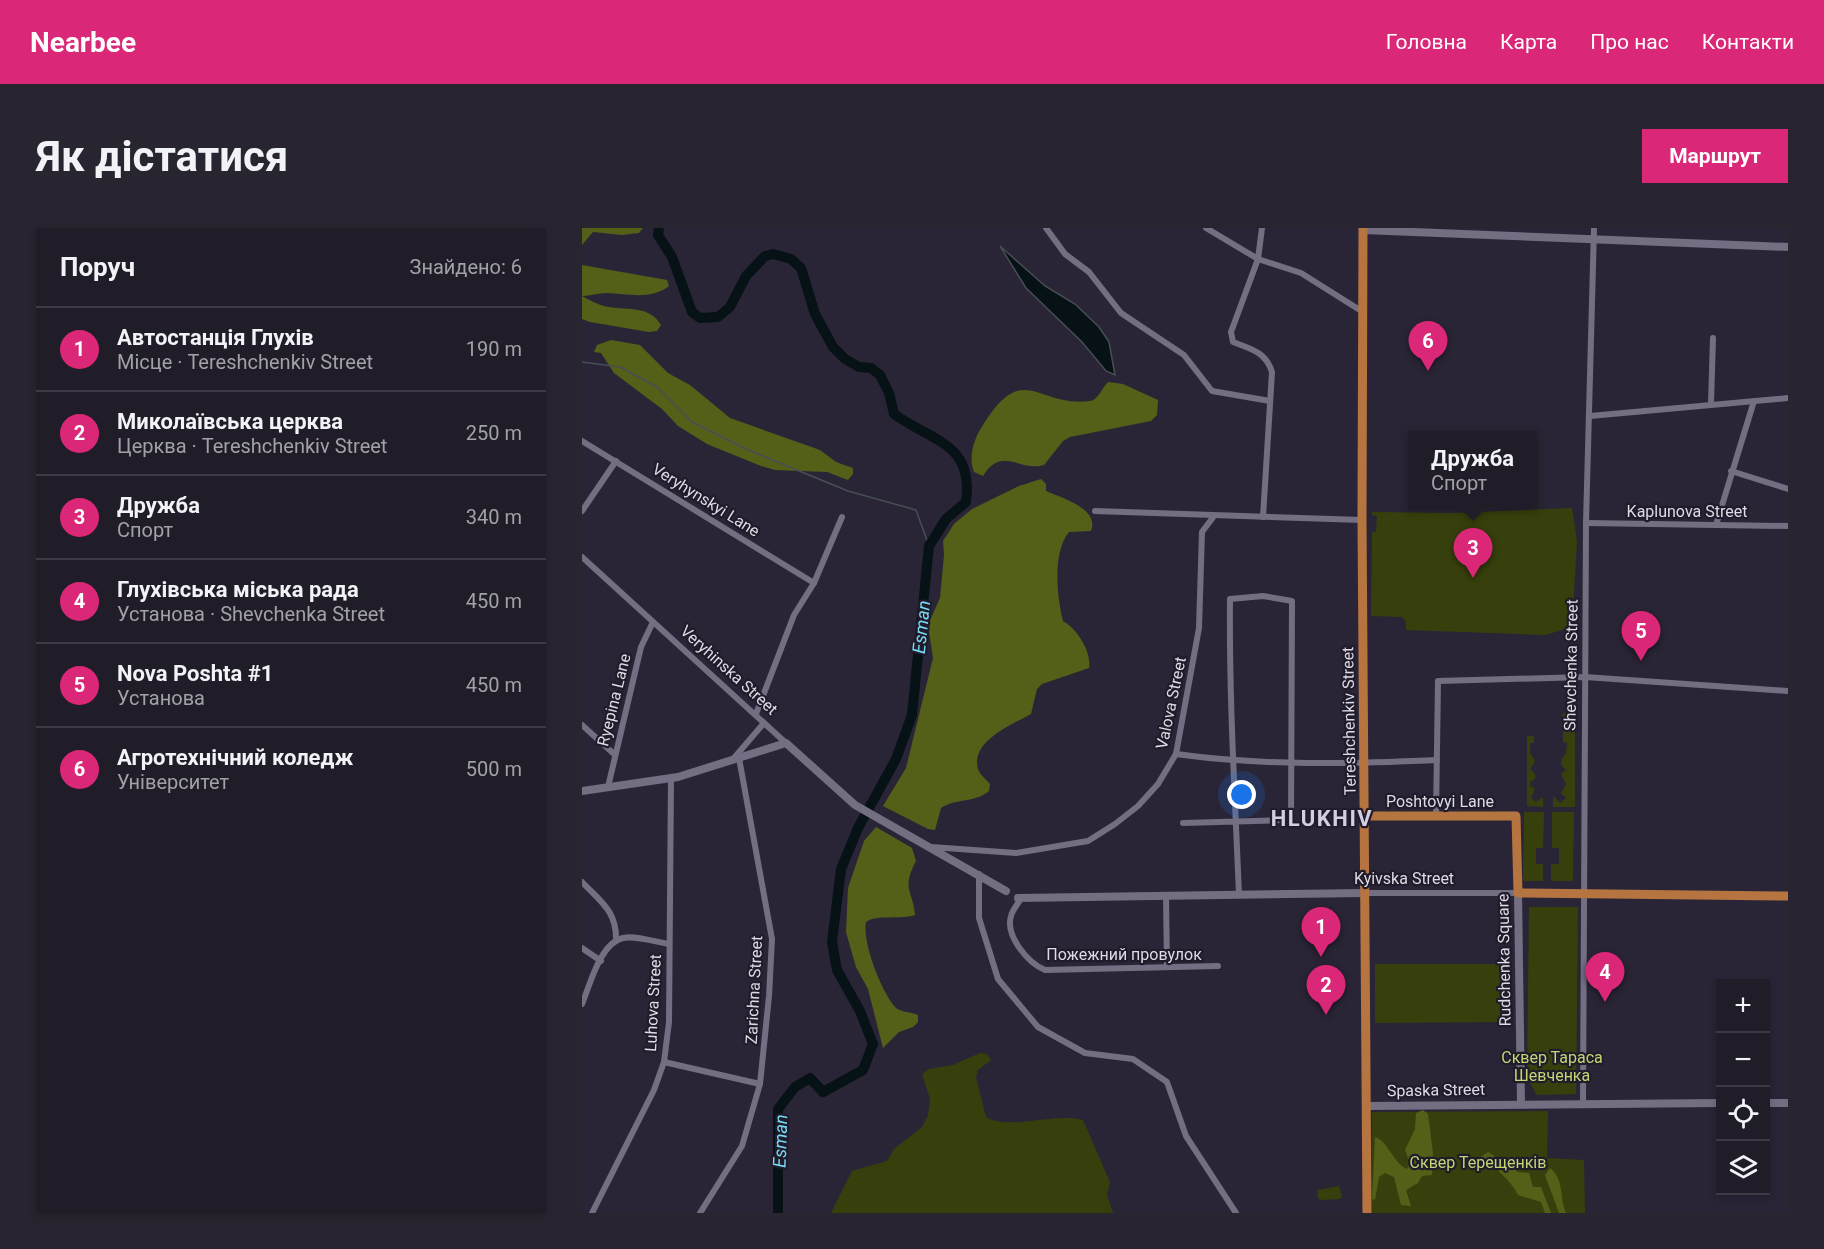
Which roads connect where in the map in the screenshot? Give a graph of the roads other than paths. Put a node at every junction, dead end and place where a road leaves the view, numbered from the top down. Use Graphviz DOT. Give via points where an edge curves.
graph roads {
  1 [pos="1046,228"];
  2 [pos="1206,228"];
  3 [pos="1262,228"];
  4 [pos="1363,229"];
  5 [pos="1594,233"];
  6 [pos="1788,247"];
  7 [pos="1258,259"];
  8 [pos="1363,312"];
  9 [pos="1713,338"];
  10 [pos="1788,398"];
  11 [pos="1270,401"];
  12 [pos="1754,401"];
  13 [pos="1711,403"];
  14 [pos="1590,416"];
  15 [pos="582,441"];
  16 [pos="616,461"];
  17 [pos="1731,471"];
  18 [pos="1788,489"];
  19 [pos="582,511"];
  20 [pos="1095,511"];
  21 [pos="1214,516"];
  22 [pos="842,517"];
  23 [pos="1263,517"];
  24 [pos="1362,520"];
  25 [pos="1586,523"];
  26 [pos="1716,525"];
  27 [pos="1788,525"];
  28 [pos="582,557"];
  29 [pos="814,583"];
  30 [pos="653,622"];
  31 [pos="1585,677"];
  32 [pos="1788,691"];
  33 [pos="756,714"];
  34 [pos="765,723"];
  35 [pos="582,725"];
  36 [pos="786,743"];
  37 [pos="614,754"];
  38 [pos="1176,754"];
  39 [pos="736,758"];
  40 [pos="1437,760"];
  41 [pos="1234,762"];
  42 [pos="1292,764"];
  43 [pos="1364,764"];
  44 [pos="671,778"];
  45 [pos="608,787"];
  46 [pos="582,791"];
  47 [pos="1364,816"];
  48 [pos="1436,816"];
  49 [pos="1516,816"];
  50 [pos="1236,822"];
  51 [pos="1183,823"];
  52 [pos="924,846"];
  53 [pos="980,874"];
  54 [pos="582,882"];
  55 [pos="1006,891"];
  56 [pos="1365,893"];
  57 [pos="1518,893"];
  58 [pos="1583,893"];
  59 [pos="1239,895"];
  60 [pos="1166,896"];
  61 [pos="1788,896"];
  62 [pos="1019,899"];
  63 [pos="616,941"];
  64 [pos="669,944"];
  65 [pos="582,948"];
  66 [pos="601,960"];
  67 [pos="1218,966"];
  68 [pos="1167,967"];
  69 [pos="582,1004"];
  70 [pos="664,1062"];
  71 [pos="760,1084"];
  72 [pos="1583,1102"];
  73 [pos="1521,1103"];
  74 [pos="1716,1103"];
  75 [pos="1770,1103"];
  76 [pos="1788,1103"];
  77 [pos="1368,1106"];
  78 [pos="592,1213"];
  79 [pos="700,1213"];
  80 [pos="1236,1213"];
  81 [pos="1367,1213"];
  1 -- 11 [label="street" via="1065,254 1089,272 1121,314 1184,355 1212,391"];
  2 -- 7 [label="street"];
  3 -- 7 [label="street"];
  4 -- 5 [label="street"];
  4 -- 8 [label="main road, Tereshchenkiv Street"];
  5 -- 6 [label="street"];
  5 -- 14 [label="street, Shevchenka Street"];
  7 -- 8 [label="street" via="1301,273"];
  7 -- 11 [label="street" via="1231,332 1233,342 1260,353 1269,362"];
  8 -- 24 [label="main road, Tereshchenkiv Street"];
  9 -- 13 [label="street"];
  10 -- 12 [label="street"];
  11 -- 23 [label="street"];
  12 -- 13 [label="street"];
  12 -- 17 [label="street"];
  13 -- 14 [label="street"];
  14 -- 25 [label="street, Shevchenka Street"];
  15 -- 16 [label="street, Veryhynskyi Lane"];
  16 -- 19 [label="street"];
  16 -- 29 [label="street, Veryhynskyi Lane"];
  17 -- 18 [label="street"];
  17 -- 26 [label="street"];
  20 -- 21 [label="street"];
  21 -- 23 [label="street"];
  21 -- 38 [label="street, Valova Street" via="1202,532 1198,628"];
  22 -- 29 [label="street"];
  23 -- 24 [label="street"];
  24 -- 43 [label="main road, Tereshchenkiv Street"];
  25 -- 26 [label="street, Kaplunova Street"];
  25 -- 31 [label="street, Shevchenka Street"];
  26 -- 27 [label="street, Kaplunova Street"];
  28 -- 30 [label="street, Veryhinska Street"];
  29 -- 33 [label="street" via="794,615"];
  30 -- 33 [label="street, Veryhinska Street"];
  30 -- 37 [label="street, Ryepina Lane" via="641,647"];
  31 -- 32 [label="street"];
  31 -- 40 [label="street" via="1438,681"];
  31 -- 58 [label="street, Shevchenka Street"];
  33 -- 34 [label="street, Veryhinska Street"];
  34 -- 36 [label="street, Veryhinska Street"];
  34 -- 39 [label="street"];
  35 -- 37 [label="street"];
  36 -- 39 [label="street"];
  36 -- 52 [label="street, Veryhinska Street" via="855,805"];
  37 -- 45 [label="street, Ryepina Lane"];
  38 -- 41 [label="street"];
  38 -- 52 [label="street, Valova Street" via="1158,784 1138,806 1088,841 1016,853"];
  39 -- 44 [label="street"];
  39 -- 71 [label="street, Zarichna Street" via="772,939"];
  40 -- 43 [label="street"];
  40 -- 48 [label="street"];
  41 -- 42 [label="street"];
  41 -- 42 [label="street" via="1230,599 1263,596 1292,601"];
  41 -- 50 [label="street"];
  42 -- 43 [label="street"];
  42 -- 50 [label="street" via="1292,820"];
  43 -- 47 [label="main road, Tereshchenkiv Street"];
  44 -- 45 [label="street"];
  44 -- 64 [label="street, Luhova Street"];
  45 -- 46 [label="street"];
  47 -- 48 [label="main road, Poshtovyi Lane"];
  47 -- 56 [label="main road, Tereshchenkiv Street"];
  48 -- 49 [label="main road, Poshtovyi Lane"];
  49 -- 57 [label="main road, Rudchenka Square"];
  50 -- 51 [label="street"];
  50 -- 59 [label="street"];
  52 -- 53 [label="street"];
  53 -- 55 [label="street"];
  53 -- 80 [label="street" via="979,918 998,979 1038,1027 1085,1053 1133,1059 1167,1082 1186,1136"];
  54 -- 63 [label="street" via="612,914"];
  56 -- 57 [label="street, Kyivska Street"];
  56 -- 59 [label="street, Kyivska Street"];
  56 -- 77 [label="main road, Tereshchenkiv Street"];
  57 -- 58 [label="main road, Kyivska Street"];
  57 -- 73 [label="street, Rudchenka Square"];
  58 -- 61 [label="main road, Kyivska Street"];
  58 -- 72 [label="street, Shevchenka Street"];
  59 -- 60 [label="street, Kyivska Street"];
  60 -- 62 [label="street, Kyivska Street"];
  60 -- 68 [label="street"];
  62 -- 68 [label="street, Пожежний провулок" via="1010,926 1014,940 1037,967"];
  63 -- 64 [label="street" via="625,938"];
  63 -- 66 [label="street"];
  64 -- 70 [label="street, Luhova Street" via="669,1022"];
  65 -- 66 [label="street"];
  66 -- 69 [label="street"];
  67 -- 68 [label="street, Пожежний провулок"];
  70 -- 71 [label="street"];
  70 -- 78 [label="street, Luhova Street" via="654,1090"];
  71 -- 79 [label="street, Zarichna Street" via="742,1146"];
  72 -- 73 [label="street, Spaska Street"];
  72 -- 74 [label="street, Spaska Street"];
  73 -- 77 [label="street, Spaska Street"];
  75 -- 76 [label="street"];
  77 -- 81 [label="main road, Tereshchenkiv Street"];
}
